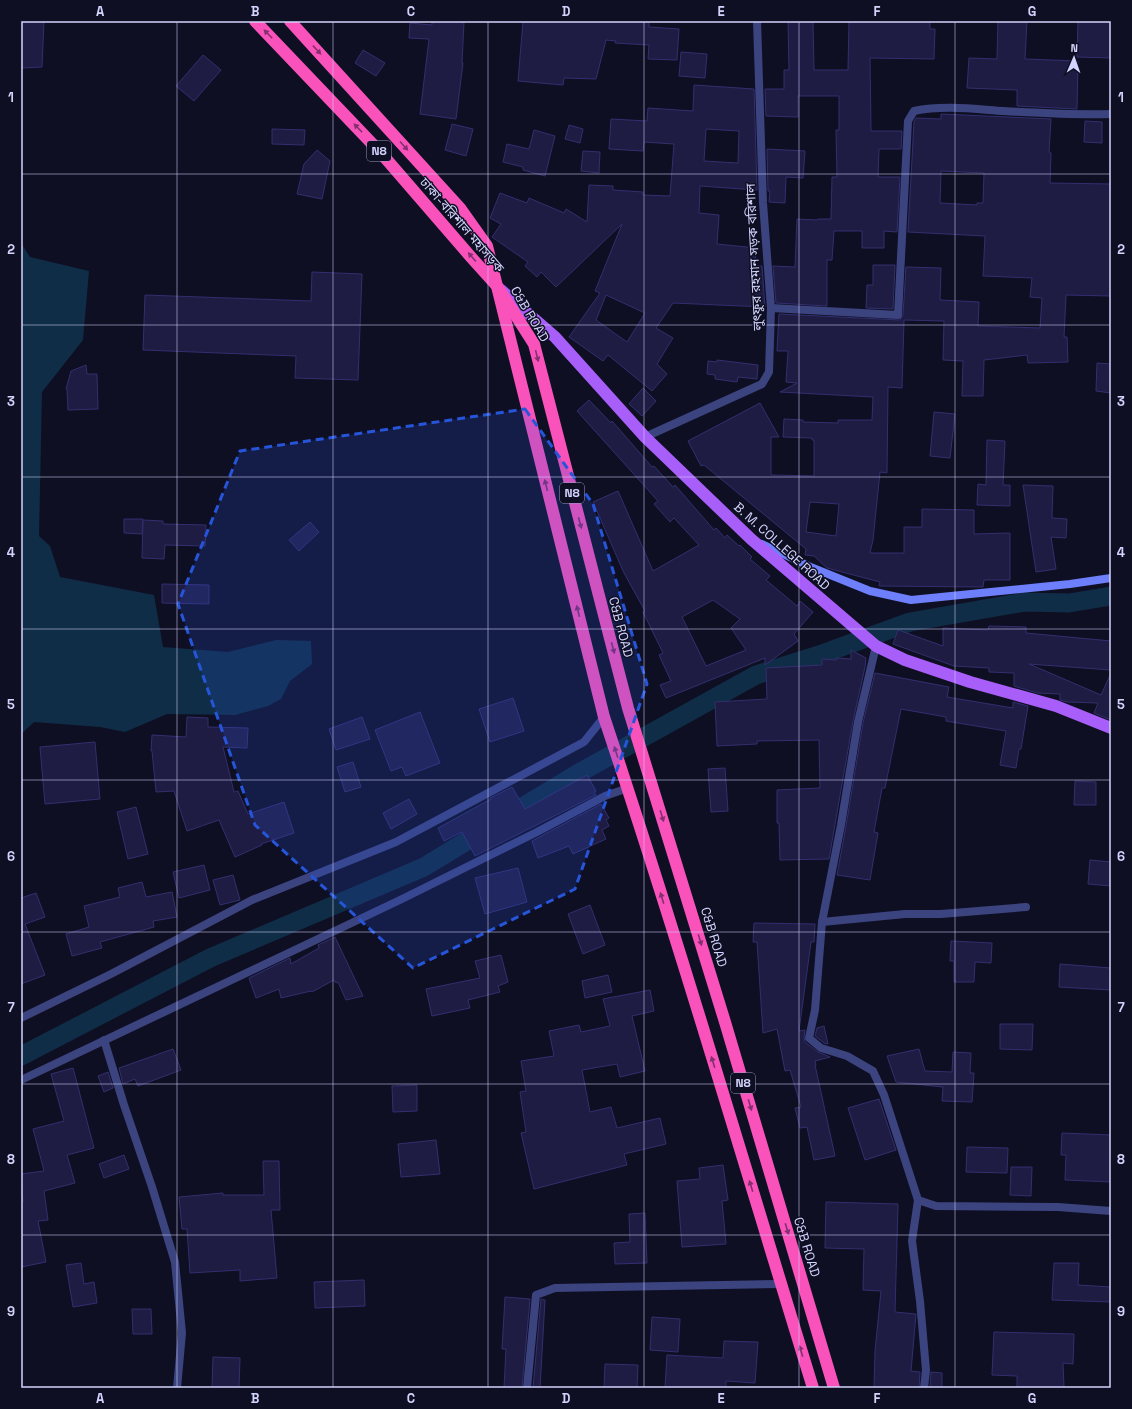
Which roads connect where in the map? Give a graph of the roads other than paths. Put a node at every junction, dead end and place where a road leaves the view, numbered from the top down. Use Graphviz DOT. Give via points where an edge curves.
graph roads {
  1 [pos="255,21"];
  2 [pos="290,21"];
  3 [pos="757,21"];
  4 [pos="1111,114"];
  5 [pos="497,286"];
  6 [pos="771,308"];
  7 [pos="645,437"];
  8 [pos="751,539"];
  9 [pos="1111,578"];
  10 [pos="876,646"];
  11 [pos="604,717"];
  12 [pos="1111,728"];
  13 [pos="628,788"];
  14 [pos="1026,907"];
  15 [pos="822,922"];
  16 [pos="21,1018"];
  17 [pos="104,1040"];
  18 [pos="21,1080"];
  19 [pos="918,1200"];
  20 [pos="1111,1211"];
  21 [pos="781,1284"];
  22 [pos="177,1388"];
  23 [pos="526,1388"];
  24 [pos="813,1388"];
  25 [pos="834,1388"];
  26 [pos="924,1388"];
  5 -- 1 [label="highway, ঢাকা-বরিশাল মহাসড়ক / N8, one-way" via="381,153"];
  2 -- 5 [label="highway, ঢাকা-বরিশাল মহাসড়ক / N8, one-way" via="460,208 487,246"];
  3 -- 6 [label="street, লুৎফুর রহমান সড়ক বরিশাল" via="763,203"];
  4 -- 6 [label="street" via="1071,115 957,108 927,108 914,111 908,121 898,316"];
  5 -- 7 [label="main road, B. M. COLLEGE ROAD" via="555,337"];
  11 -- 5 [label="highway, C&B ROAD / N8, one-way"];
  5 -- 25 [label="highway, C&B ROAD / N8, one-way" via="534,344 628,708"];
  6 -- 7 [label="street, লুৎফুর রহমান সড়ক বরিশাল" via="769,372 762,384"];
  7 -- 8 [label="main road, B. M. COLLEGE ROAD"];
  8 -- 9 [label="street" via="870,591 911,600"];
  8 -- 10 [label="main road, B. M. COLLEGE ROAD"];
  10 -- 12 [label="main road, B. M. COLLEGE ROAD" via="905,660 1056,706"];
  10 -- 15 [label="street" via="858,722"];
  13 -- 11 [label="highway, C&B ROAD / N8, one-way"];
  11 -- 16 [label="street" via="584,742 396,842 252,900"];
  13 -- 17 [label="street" via="605,796 395,902"];
  21 -- 13 [label="highway, C&B ROAD / N8, one-way"];
  14 -- 15 [label="street"];
  15 -- 19 [label="street" via="815,1010 809,1038 820,1048 846,1056 873,1071 884,1095"];
  17 -- 18 [label="street"];
  17 -- 22 [label="street" via="175,1262 182,1333"];
  19 -- 20 [label="street" via="936,1206"];
  19 -- 26 [label="street" via="912,1241 926,1362"];
  21 -- 23 [label="street" via="555,1288 536,1295"];
  24 -- 21 [label="highway, C&B ROAD / N8, one-way"];
}
